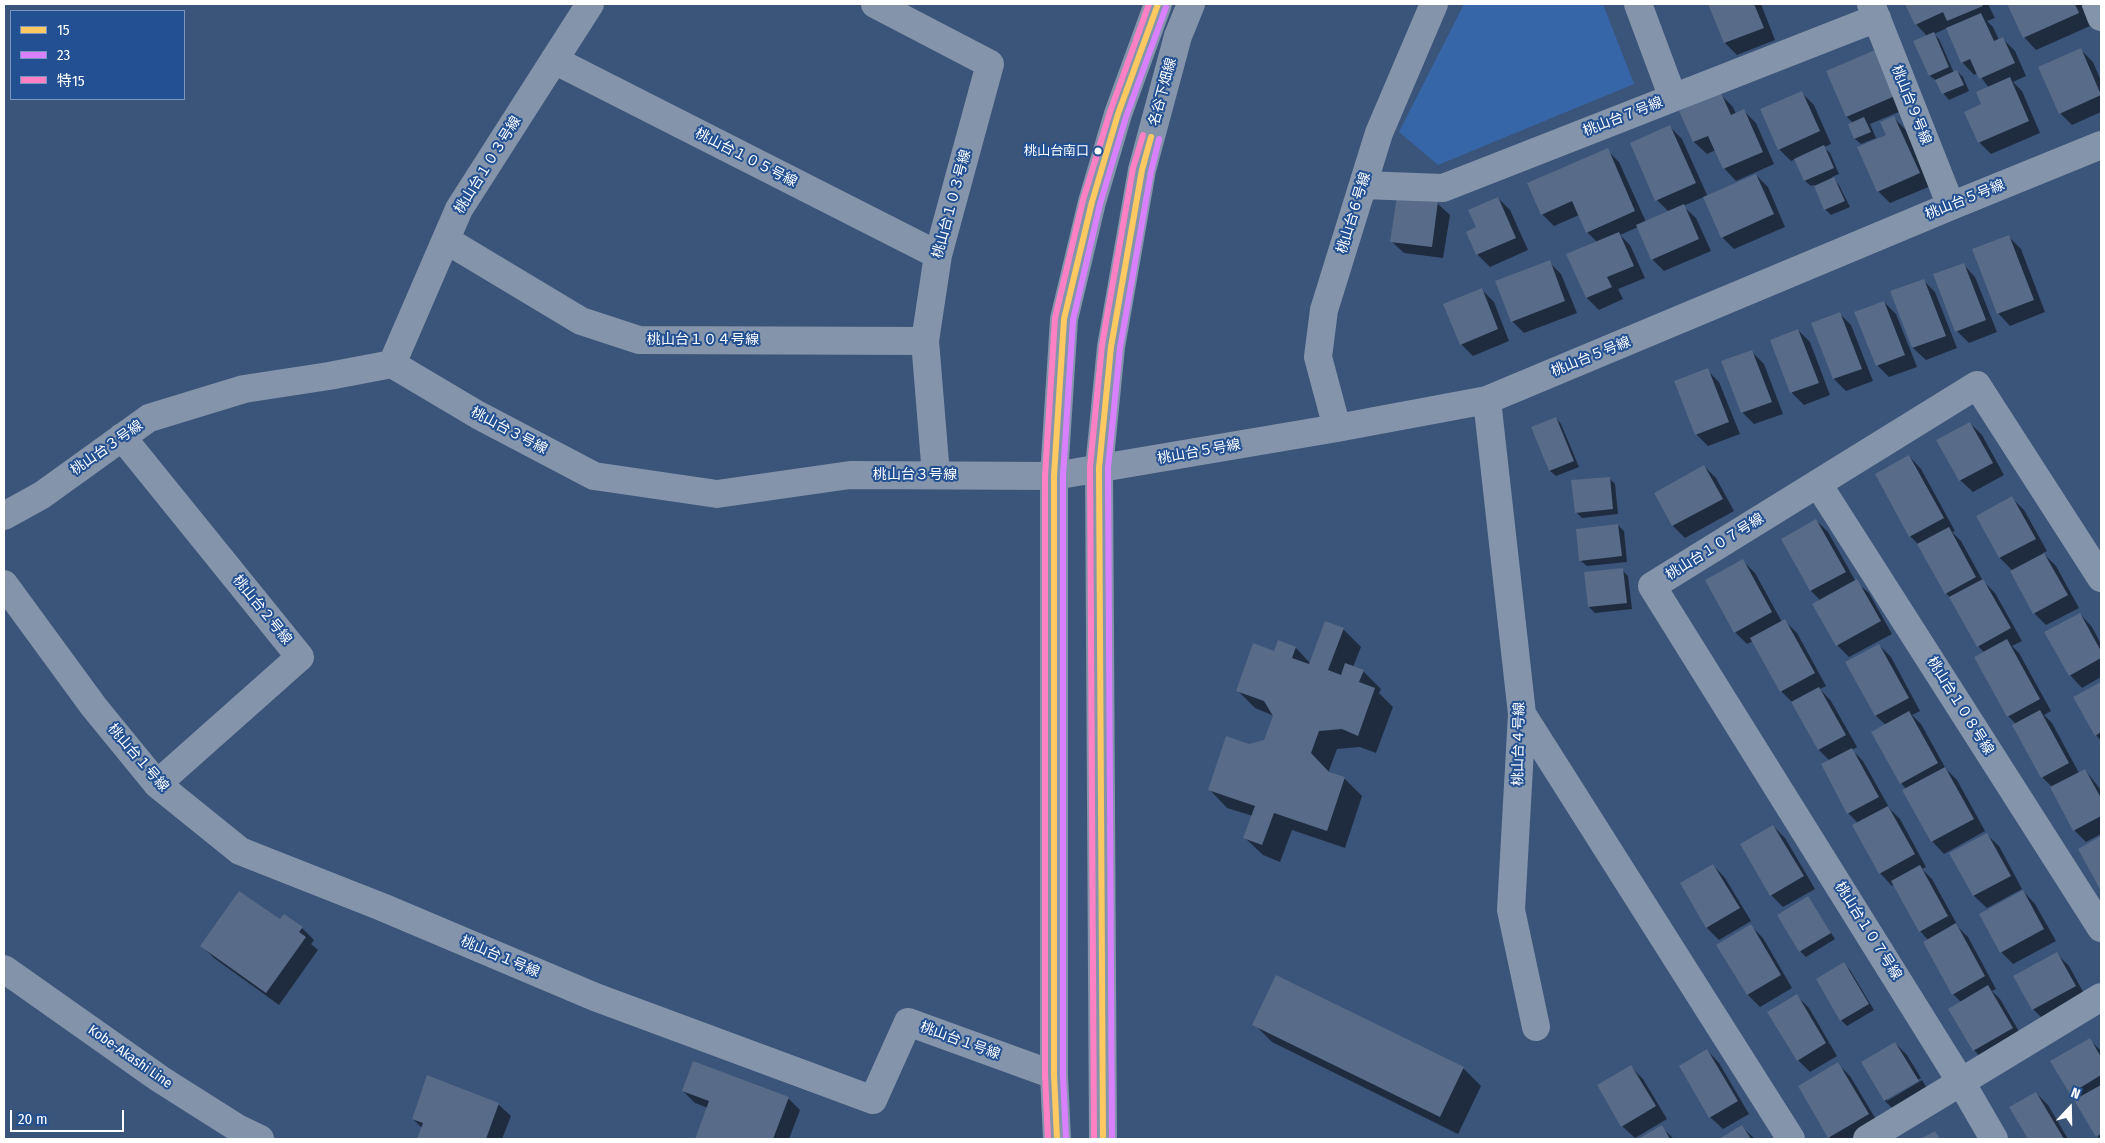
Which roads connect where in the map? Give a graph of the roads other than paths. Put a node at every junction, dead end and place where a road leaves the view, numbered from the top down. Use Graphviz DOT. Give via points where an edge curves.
graph roads {
  1 [pos="590,4"];
  2 [pos="875,4"];
  3 [pos="1158,4"];
  4 [pos="1192,4"];
  5 [pos="1434,4"];
  6 [pos="1638,4"];
  7 [pos="2096,4"];
  8 [pos="1874,11"];
  9 [pos="2101,17"];
  10 [pos="554,60"];
  11 [pos="1673,98"];
  12 [pos="2101,146"];
  13 [pos="1363,185"];
  14 [pos="1951,206"];
  15 [pos="446,240"];
  16 [pos="938,255"];
  17 [pos="925,341"];
  18 [pos="392,364"];
  19 [pos="1487,400"];
  20 [pos="1337,428"];
  21 [pos="122,437"];
  22 [pos="1099,468"];
  23 [pos="936,475"];
  24 [pos="1054,476"];
  25 [pos="1818,484"];
  26 [pos="4,516"];
  27 [pos="2101,578"];
  28 [pos="4,584"];
  29 [pos="1522,714"];
  30 [pos="157,784"];
  31 [pos="2101,928"];
  32 [pos="4,969"];
  33 [pos="2101,997"];
  34 [pos="1536,1027"];
  35 [pos="1054,1075"];
  36 [pos="1961,1082"];
  37 [pos="260,1139"];
  38 [pos="1057,1139"];
  39 [pos="1102,1139"];
  40 [pos="1791,1139"];
  41 [pos="1867,1139"];
  42 [pos="1994,1139"];
  1 -- 10 [label="street, 桃山台１０３号線"];
  2 -- 16 [label="street, 桃山台１０３号線" via="990,64"];
  3 -- 24 [label="street" via="1118,114 1092,202 1064,319"];
  4 -- 22 [label="street, 名谷下畑線" via="1178,36 1142,170 1111,347"];
  5 -- 13 [label="street, 桃山台６号線" via="1380,133"];
  6 -- 11 [label="street"];
  7 -- 9 [label="street"];
  8 -- 11 [label="street, 桃山台７号線"];
  8 -- 14 [label="street, 桃山台９号線"];
  10 -- 15 [label="street, 桃山台１０３号線" via="459,209"];
  10 -- 16 [label="street, 桃山台１０５号線"];
  11 -- 13 [label="street, 桃山台７号線" via="1443,188"];
  12 -- 14 [label="street, 桃山台５号線"];
  13 -- 20 [label="street, 桃山台６号線" via="1324,310 1318,358"];
  14 -- 19 [label="street, 桃山台５号線"];
  15 -- 17 [label="street, 桃山台１０４号線" via="581,321 639,340"];
  15 -- 18 [label="street, 桃山台１０３号線"];
  16 -- 17 [label="street, 桃山台１０３号線"];
  17 -- 23 [label="street, 桃山台１０３号線"];
  18 -- 21 [label="street, 桃山台３号線" via="244,389 148,418"];
  18 -- 23 [label="street, 桃山台３号線" via="478,416 594,476 717,494 850,474"];
  19 -- 20 [label="street, 桃山台５号線"];
  19 -- 29 [label="street, 桃山台４号線"];
  20 -- 22 [label="street, 桃山台５号線"];
  21 -- 26 [label="street, 桃山台３号線" via="42,495"];
  21 -- 30 [label="street, 桃山台２号線" via="300,657"];
  22 -- 24 [label="street, 桃山台５号線"];
  22 -- 39 [label="street, 名谷下畑線"];
  23 -- 24 [label="street, 桃山台３号線"];
  24 -- 35 [label="street"];
  25 -- 27 [label="street, 桃山台１０７号線" via="1977,386"];
  25 -- 31 [label="street, 桃山台１０８号線"];
  25 -- 36 [label="street, 桃山台１０７号線" via="1652,586"];
  28 -- 30 [label="street, 桃山台１号線" via="94,707"];
  29 -- 34 [label="street, 桃山台４号線" via="1511,910"];
  29 -- 40 [label="street"];
  30 -- 35 [label="street, 桃山台１号線" via="240,851 595,997 873,1100 908,1022"];
  32 -- 37 [label="main road, Kobe-Akashi Line" via="160,1079"];
  33 -- 36 [label="street"];
  35 -- 38 [label="street"];
  36 -- 41 [label="street"];
  36 -- 42 [label="street"];
}
